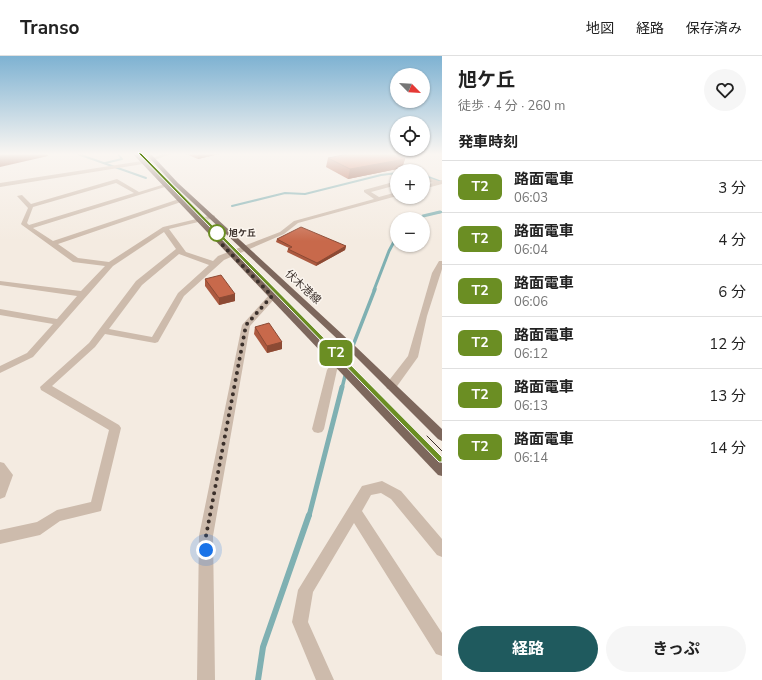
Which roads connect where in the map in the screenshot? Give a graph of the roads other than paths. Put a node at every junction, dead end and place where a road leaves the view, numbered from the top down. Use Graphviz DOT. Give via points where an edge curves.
graph roads {
  1 [pos="12,183"];
  2 [pos="110,183"];
  3 [pos="121,183"];
  4 [pos="161,183"];
  5 [pos="175,183"];
  6 [pos="441,183"];
  7 [pos="0,185"];
  8 [pos="390,185"];
  9 [pos="430,185"];
  10 [pos="164,186"];
  11 [pos="139,194"];
  12 [pos="20,196"];
  13 [pos="390,196"];
  14 [pos="378,200"];
  15 [pos="179,201"];
  16 [pos="30,206"];
  17 [pos="213,217"];
  18 [pos="199,220"];
  19 [pos="28,227"];
  20 [pos="166,228"];
  21 [pos="52,244"];
  22 [pos="244,248"];
  23 [pos="180,250"];
  24 [pos="230,253"];
  25 [pos="442,263"];
  26 [pos="110,264"];
  27 [pos="214,264"];
  28 [pos="439,274"];
  29 [pos="0,283"];
  30 [pos="82,294"];
  31 [pos="272,296"];
  32 [pos="0,312"];
  33 [pos="59,322"];
  34 [pos="102,331"];
  35 [pos="336,362"];
  36 [pos="0,370"];
  37 [pos="391,386"];
  38 [pos="318,429"];
  39 [pos="442,436"];
  40 [pos="0,467"];
  41 [pos="442,471"];
  42 [pos="0,493"];
  43 [pos="354,511"];
  44 [pos="0,537"];
  45 [pos="442,550"];
  46 [pos="442,648"];
  47 [pos="206,680"];
  48 [pos="325,680"];
  1 -- 7 [label="street"];
  2 -- 16 [label="street"];
  3 -- 11 [label="street"];
  4 -- 10 [label="main road"];
  5 -- 17 [label="main road, 伏木港線"];
  6 -- 9 [label="street"];
  8 -- 14 [label="street" via="366,191"];
  10 -- 11 [label="street"];
  10 -- 15 [label="main road"];
  11 -- 19 [label="street"];
  12 -- 16 [label="street"];
  13 -- 14 [label="street"];
  14 -- 22 [label="street" via="296,222 282,233"];
  15 -- 18 [label="main road"];
  15 -- 21 [label="street"];
  16 -- 19 [label="street" via="24,224"];
  17 -- 18 [label="street"];
  17 -- 22 [label="main road, 伏木港線"];
  18 -- 20 [label="street"];
  18 -- 24 [label="main road"];
  19 -- 21 [label="street"];
  20 -- 23 [label="street"];
  20 -- 26 [label="street"];
  21 -- 26 [label="street" via="76,260"];
  22 -- 24 [label="street"];
  22 -- 37 [label="main road, 伏木港線"];
  23 -- 27 [label="street" via="182,254"];
  23 -- 34 [label="street" via="139,283"];
  24 -- 27 [label="street"];
  24 -- 31 [label="main road"];
  25 -- 28 [label="street"];
  26 -- 30 [label="street"];
  27 -- 34 [label="street" via="181,295 155,340"];
  28 -- 37 [label="street" via="423,316 413,357"];
  29 -- 30 [label="street"];
  30 -- 33 [label="street"];
  31 -- 35 [label="main road"];
  31 -- 47 [label="street" via="246,325 206,536"];
  32 -- 33 [label="street"];
  33 -- 36 [label="street" via="30,355"];
  34 -- 44 [label="street" via="92,345 45,387 115,428 96,507 57,516 40,528"];
  35 -- 38 [label="street"];
  35 -- 41 [label="main road"];
  37 -- 39 [label="main road, 伏木港線"];
  40 -- 42 [label="street" via="7,475"];
  43 -- 45 [label="street" via="367,490 382,487 396,494"];
  43 -- 46 [label="street"];
  43 -- 48 [label="street" via="306,590 303,603 300,622"];
}
